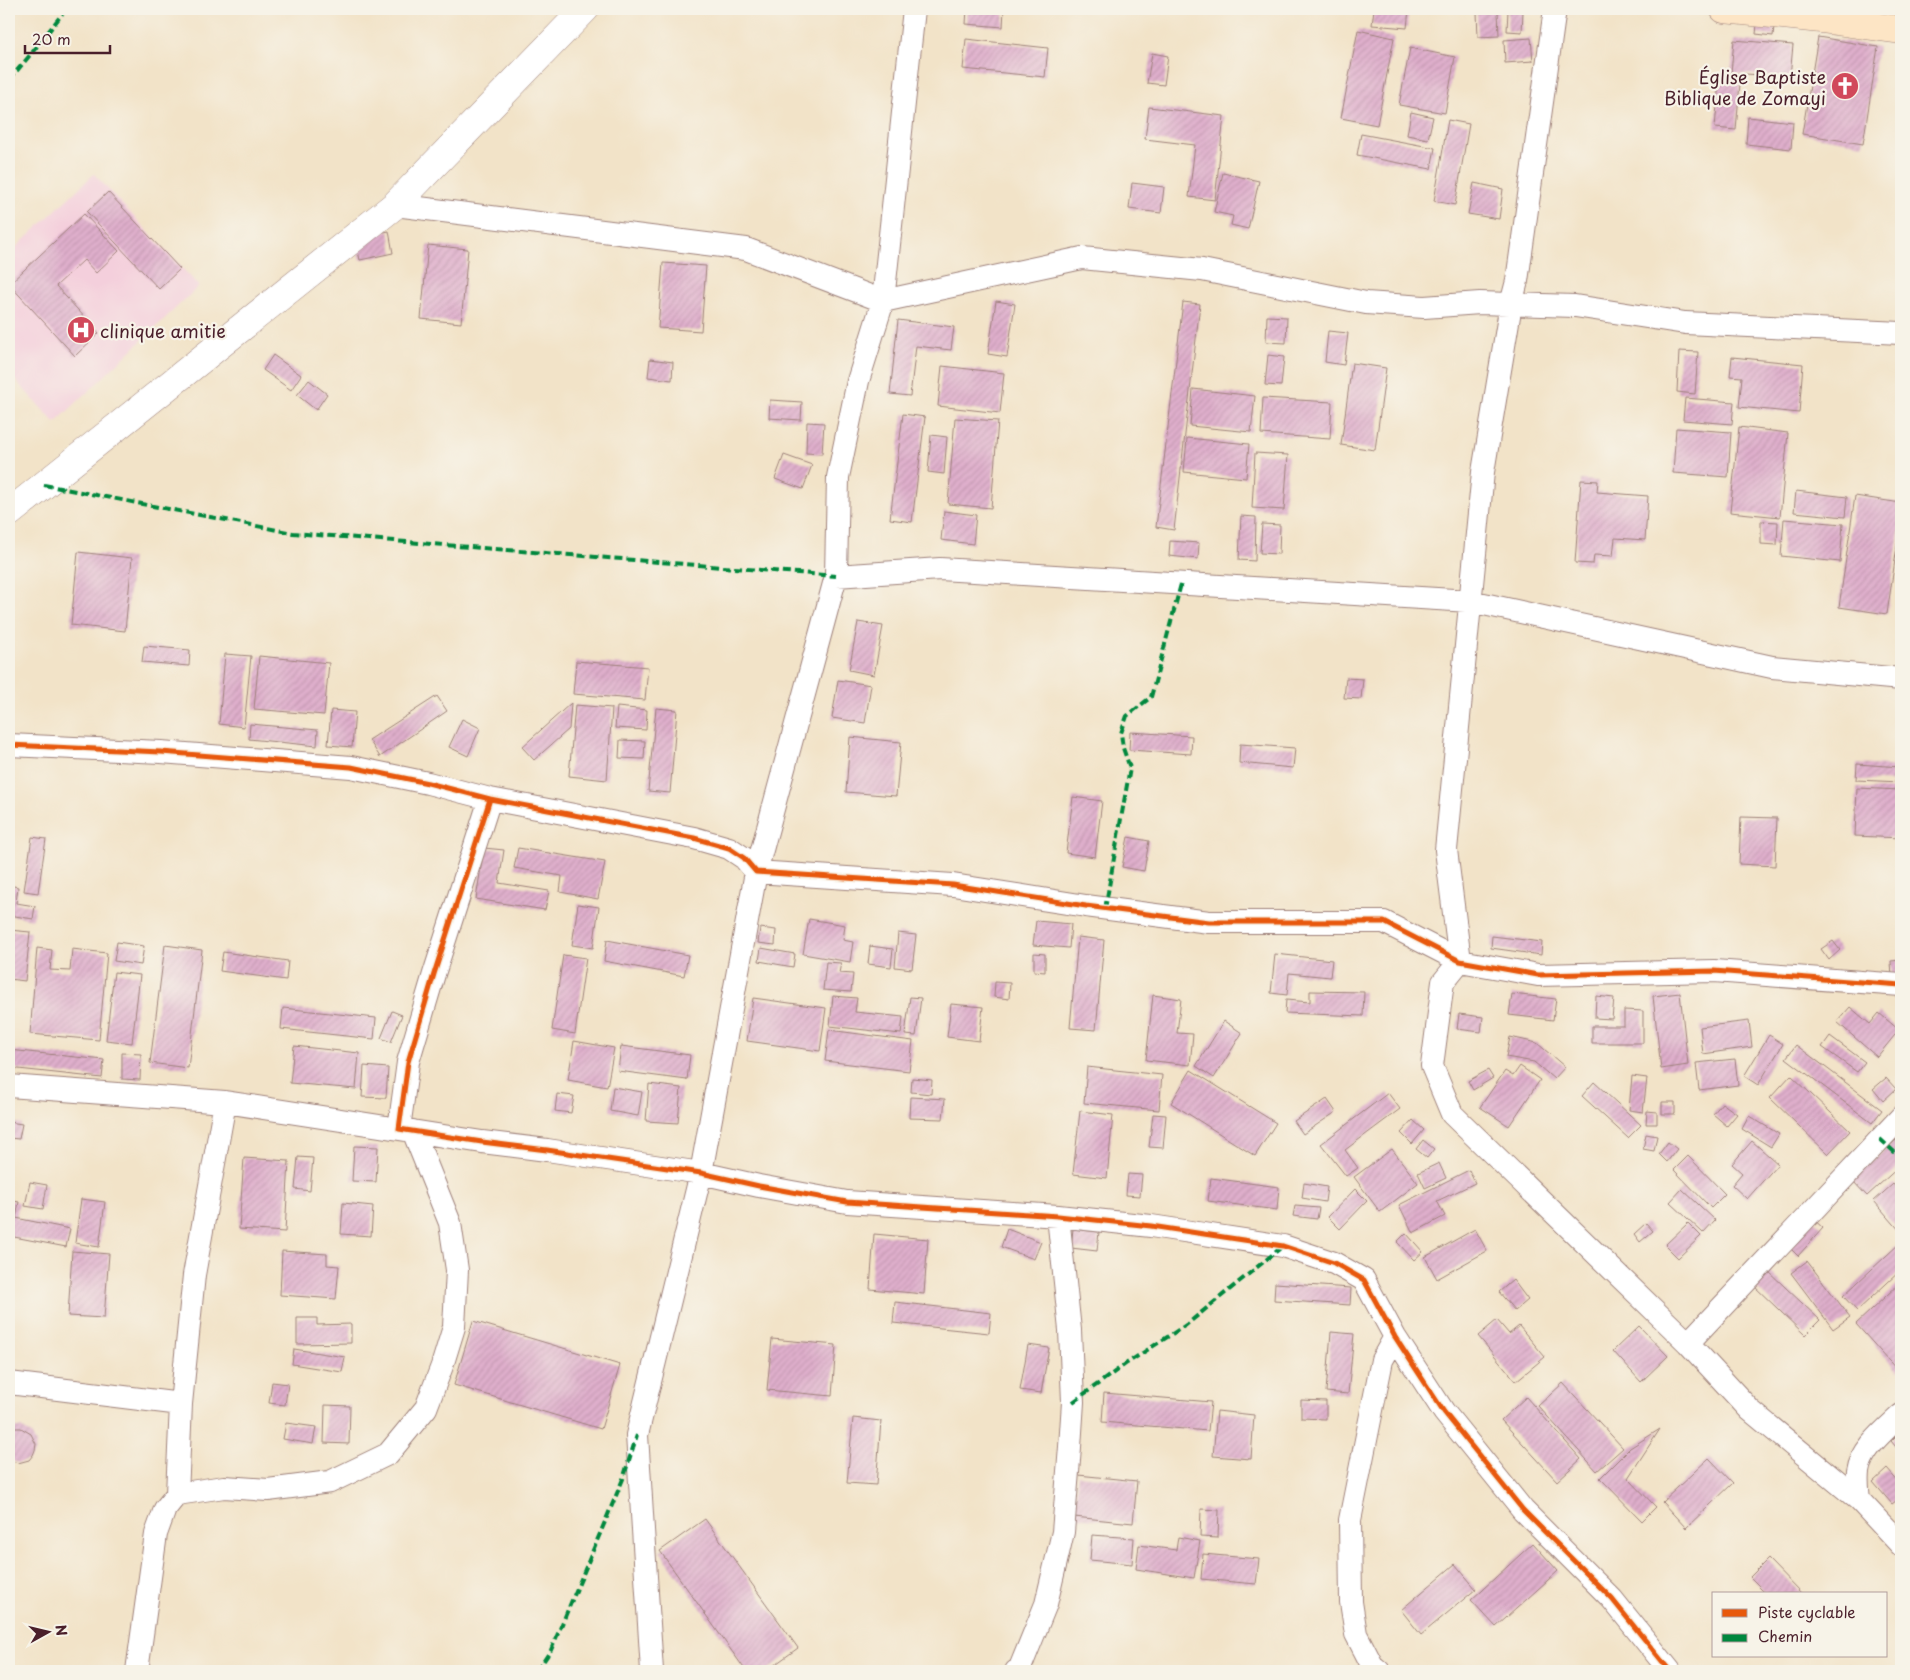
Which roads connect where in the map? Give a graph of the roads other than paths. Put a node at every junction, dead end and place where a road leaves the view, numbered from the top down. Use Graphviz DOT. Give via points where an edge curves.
graph roads {
  1 [pos="586,9"];
  2 [pos="914,9"];
  3 [pos="1555,9"];
  4 [pos="1724,9"];
  5 [pos="1901,30"];
  6 [pos="395,205"];
  7 [pos="884,301"];
  8 [pos="1510,304"];
  9 [pos="1901,333"];
  10 [pos="9,513"];
  11 [pos="836,576"];
  12 [pos="1470,601"];
  13 [pos="1901,679"];
  14 [pos="9,745"];
  15 [pos="490,799"];
  16 [pos="756,872"];
  17 [pos="1460,961"];
  18 [pos="1901,984"];
  19 [pos="9,1086"];
  20 [pos="225,1102"];
  21 [pos="1901,1117"];
  22 [pos="406,1130"];
  23 [pos="701,1173"];
  24 [pos="1058,1216"];
  25 [pos="1396,1337"];
  26 [pos="1688,1343"];
  27 [pos="9,1383"];
  28 [pos="181,1404"];
  29 [pos="1901,1415"];
  30 [pos="177,1494"];
  31 [pos="1859,1500"];
  32 [pos="1901,1545"];
  33 [pos="137,1671"];
  34 [pos="652,1671"];
  35 [pos="1016,1671"];
  36 [pos="1378,1671"];
  37 [pos="1670,1671"];
  1 -- 6 [label="street"];
  2 -- 7 [label="street"];
  3 -- 8 [label="street" via="1517,281"];
  4 -- 5 [label="main road" via="1822,18"];
  6 -- 7 [label="street" via="746,249"];
  6 -- 10 [label="street"];
  7 -- 8 [label="street" via="1082,258 1202,270 1366,303 1424,307"];
  7 -- 11 [label="street" via="858,381 838,478"];
  8 -- 9 [label="street" via="1575,306 1685,323"];
  8 -- 12 [label="street" via="1483,472"];
  11 -- 12 [label="street" via="940,569"];
  11 -- 16 [label="street"];
  12 -- 13 [label="street" via="1772,667"];
  12 -- 17 [label="street" via="1446,850"];
  14 -- 15 [label="street" via="161,752 351,767"];
  15 -- 16 [label="street" via="694,838 729,848"];
  15 -- 22 [label="street" via="408,1062"];
  16 -- 17 [label="street" via="953,885 1209,922 1384,922"];
  16 -- 23 [label="street"];
  17 -- 18 [label="street" via="1538,975 1714,971"];
  17 -- 26 [label="street" via="1443,982 1432,1066 1452,1114"];
  19 -- 20 [label="street"];
  20 -- 22 [label="street"];
  20 -- 28 [label="street" via="194,1275"];
  21 -- 26 [label="street"];
  22 -- 23 [label="street"];
  22 -- 30 [label="street" via="450,1223 457,1270 454,1327 426,1408 388,1454 330,1482 268,1490 224,1487"];
  23 -- 24 [label="street" via="847,1202"];
  23 -- 34 [label="street" via="637,1434"];
  24 -- 25 [label="street" via="1283,1246 1334,1263 1364,1280"];
  24 -- 35 [label="street" via="1070,1330 1073,1402 1063,1532 1046,1604"];
  25 -- 36 [label="street" via="1382,1360 1350,1520 1350,1602 1356,1634"];
  25 -- 37 [label="street" via="1444,1412 1524,1510 1612,1599"];
  26 -- 31 [label="street" via="1750,1410"];
  27 -- 28 [label="street"];
  28 -- 30 [label="street"];
  29 -- 31 [label="street" via="1867,1450 1862,1460 1858,1471"];
  30 -- 33 [label="street" via="165,1510 156,1534"];
  31 -- 32 [label="street"];
}
